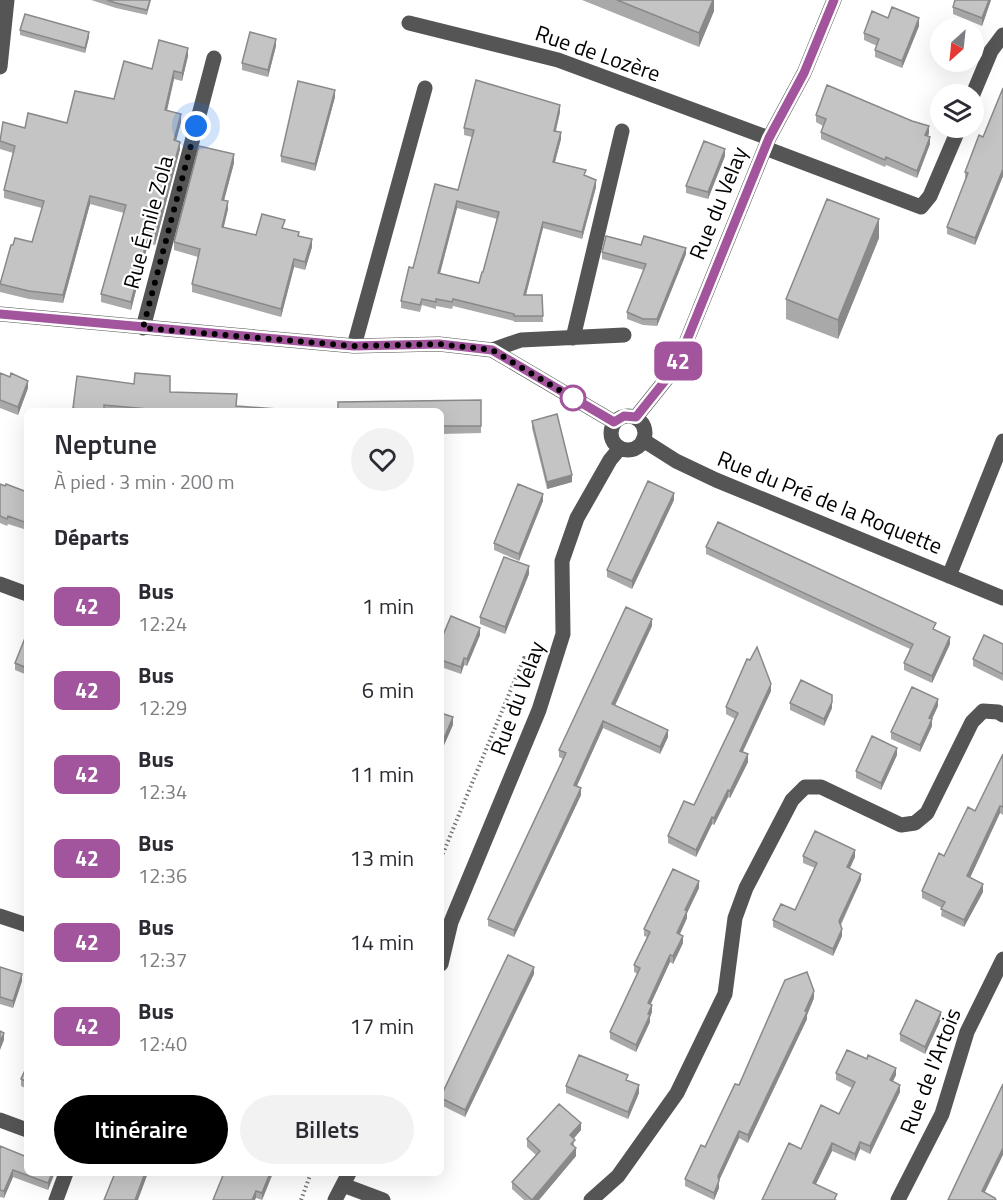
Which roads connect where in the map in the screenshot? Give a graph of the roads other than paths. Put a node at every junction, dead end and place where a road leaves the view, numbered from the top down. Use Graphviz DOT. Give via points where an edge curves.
graph roads {
  1 [pos="6,0"];
  2 [pos="834,0"];
  3 [pos="409,23"];
  4 [pos="1003,35"];
  5 [pos="214,58"];
  6 [pos="0,67"];
  7 [pos="977,84"];
  8 [pos="425,88"];
  9 [pos="622,131"];
  10 [pos="955,138"];
  11 [pos="767,143"];
  12 [pos="0,314"];
  13 [pos="143,328"];
  14 [pos="624,335"];
  15 [pos="573,339"];
  16 [pos="354,346"];
  17 [pos="492,350"];
  18 [pos="636,417"];
  19 [pos="614,422"];
  20 [pos="643,441"];
  21 [pos="1003,441"];
  22 [pos="620,448"];
  23 [pos="949,576"];
  24 [pos="0,584"];
  25 [pos="24,593"];
  26 [pos="1003,598"];
  27 [pos="1003,715"];
  28 [pos="0,916"];
  29 [pos="24,924"];
  30 [pos="444,951"];
  31 [pos="1003,959"];
  32 [pos="0,1120"];
  33 [pos="24,1129"];
  34 [pos="65,1176"];
  35 [pos="346,1179"];
  36 [pos="56,1200"];
  37 [pos="335,1200"];
  38 [pos="383,1200"];
  39 [pos="591,1200"];
  40 [pos="898,1200"];
  1 -- 6 [label="street"];
  2 -- 11 [label="street, Rue du Velay" via="804,73"];
  3 -- 11 [label="street, Rue de Lozère" via="558,60"];
  4 -- 7 [label="street" via="991,51"];
  5 -- 13 [label="street, Rue Émile Zola"];
  8 -- 16 [label="street"];
  9 -- 15 [label="street"];
  10 -- 11 [label="street, Rue de Lozère" via="930,196 921,207"];
  11 -- 18 [label="street, Rue du Velay" via="676,367"];
  12 -- 13 [label="street"];
  13 -- 16 [label="street"];
  14 -- 15 [label="street"];
  15 -- 17 [label="street" via="521,340"];
  16 -- 17 [label="street" via="439,344"];
  17 -- 19 [label="street"];
  18 -- 19 [label="street" via="624,416"];
  18 -- 20 [label="street" via="643,425"];
  19 -- 22 [label="street" via="611,433"];
  20 -- 22 [label="street" via="635,448"];
  20 -- 23 [label="street, Rue du Pré de la Roquette" via="716,480"];
  21 -- 23 [label="street"];
  22 -- 30 [label="street, Rue du Velay" via="578,518 562,561 563,634 539,710 451,922"];
  23 -- 26 [label="street, Rue du Pré de la Roquette"];
  24 -- 25 [label="street"];
  27 -- 39 [label="street" via="982,711 972,722 927,813 915,823 900,825 821,787 805,787 792,800 746,888 735,918 724,994 677,1093 618,1176"];
  28 -- 29 [label="street"];
  31 -- 40 [label="street, Rue de l'Artois" via="967,1032 942,1114"];
  32 -- 33 [label="street"];
  34 -- 36 [label="street"];
  35 -- 37 [label="street"];
  35 -- 38 [label="street"];
}
